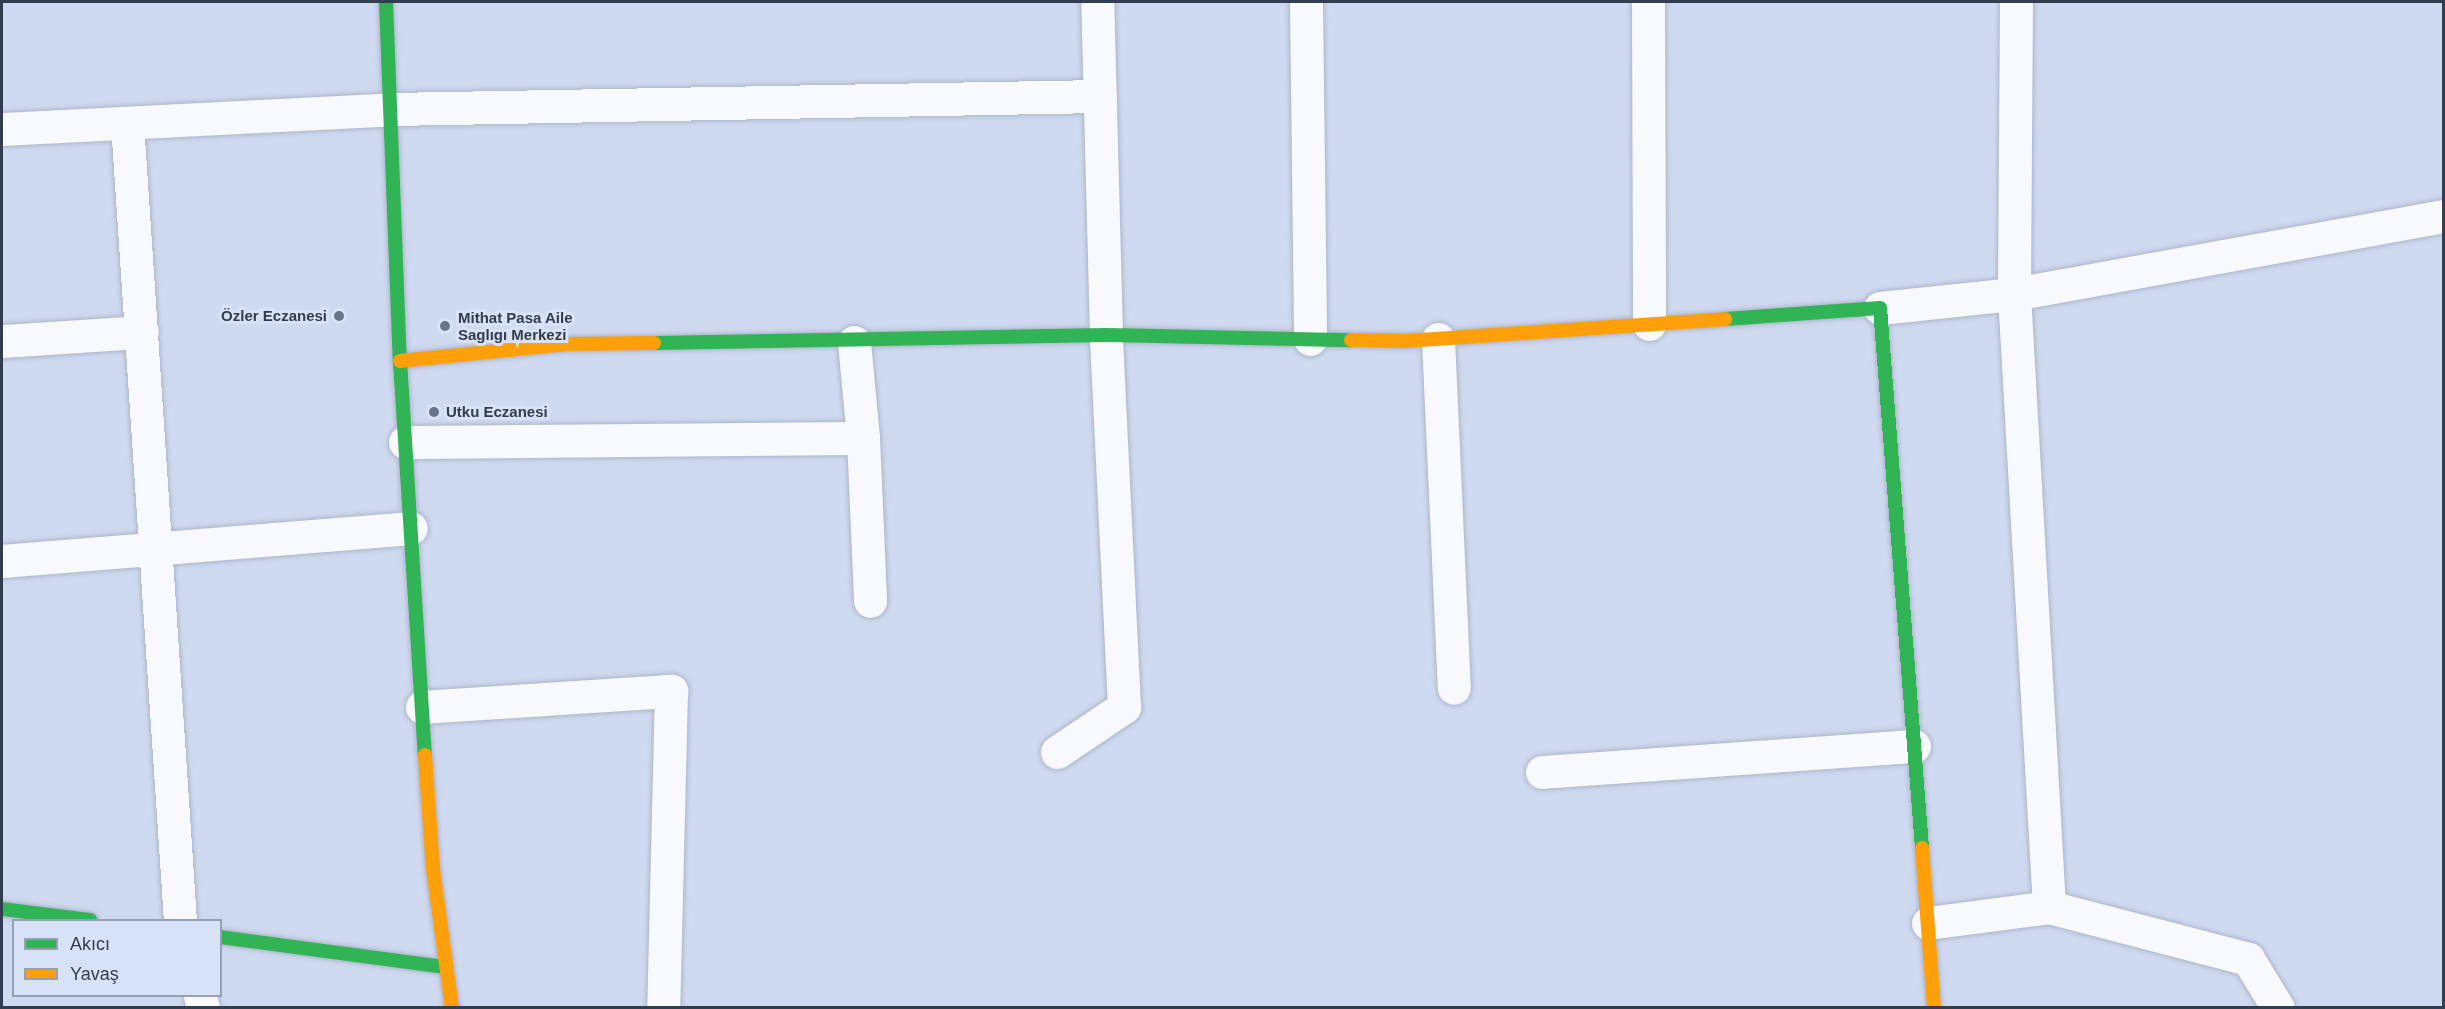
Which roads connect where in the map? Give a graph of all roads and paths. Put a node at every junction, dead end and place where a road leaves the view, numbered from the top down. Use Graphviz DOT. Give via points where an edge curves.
graph roads {
  1 [pos="387,2"];
  2 [pos="1097,2"];
  3 [pos="1306,2"];
  4 [pos="1648,2"];
  5 [pos="2016,2"];
  6 [pos="1100,96"];
  7 [pos="391,109"];
  8 [pos="127,123"];
  9 [pos="2,129"];
  10 [pos="2444,216"];
  11 [pos="2014,294"];
  12 [pos="1880,308"];
  13 [pos="1649,324"];
  14 [pos="142,332"];
  15 [pos="1106,335"];
  16 [pos="1310,339"];
  17 [pos="1438,339"];
  18 [pos="2,341"];
  19 [pos="854,342"];
  20 [pos="400,361"];
  21 [pos="863,438"];
  22 [pos="405,442"];
  23 [pos="411,528"];
  24 [pos="158,549"];
  25 [pos="2,561"];
  26 [pos="870,601"];
  27 [pos="1454,688"];
  28 [pos="422,707"];
  29 [pos="1914,746"];
  30 [pos="1058,752"];
  31 [pos="1542,772"];
  32 [pos="2049,907"];
  33 [pos="2,909"];
  34 [pos="75,919"];
  35 [pos="180,919"];
  36 [pos="1928,923"];
  37 [pos="222,937"];
  38 [pos="446,967"];
  39 [pos="452,1008"];
  40 [pos="663,1008"];
  41 [pos="1934,1008"];
  42 [pos="2278,1008"];
  1 -- 7 [label="street"];
  2 -- 6 [label="street"];
  3 -- 16 [label="street"];
  4 -- 13 [label="street"];
  5 -- 11 [label="street"];
  6 -- 7 [label="street"];
  6 -- 15 [label="street"];
  7 -- 8 [label="street"];
  7 -- 20 [label="street"];
  8 -- 9 [label="street"];
  8 -- 14 [label="street"];
  10 -- 11 [label="street"];
  11 -- 12 [label="street"];
  11 -- 32 [label="street"];
  12 -- 13 [label="street"];
  12 -- 29 [label="street"];
  13 -- 17 [label="street"];
  14 -- 18 [label="street"];
  14 -- 24 [label="street"];
  15 -- 16 [label="street"];
  15 -- 19 [label="street"];
  15 -- 30 [label="street" via="1124,707"];
  16 -- 17 [label="street"];
  17 -- 27 [label="street"];
  19 -- 20 [label="street" via="566,344"];
  19 -- 21 [label="street"];
  20 -- 22 [label="street"];
  21 -- 22 [label="street"];
  21 -- 26 [label="street"];
  22 -- 23 [label="street"];
  23 -- 24 [label="street"];
  23 -- 28 [label="street"];
  24 -- 25 [label="street"];
  24 -- 35 [label="street"];
  28 -- 38 [label="street" via="433,869"];
  28 -- 40 [label="street" via="671,691"];
  29 -- 31 [label="street"];
  29 -- 36 [label="street"];
  32 -- 36 [label="street"];
  32 -- 42 [label="street" via="2248,959"];
  33 -- 34 [label="street"];
  36 -- 41 [label="street"];
  37 -- 38 [label="street"];
  38 -- 39 [label="street"];
}
